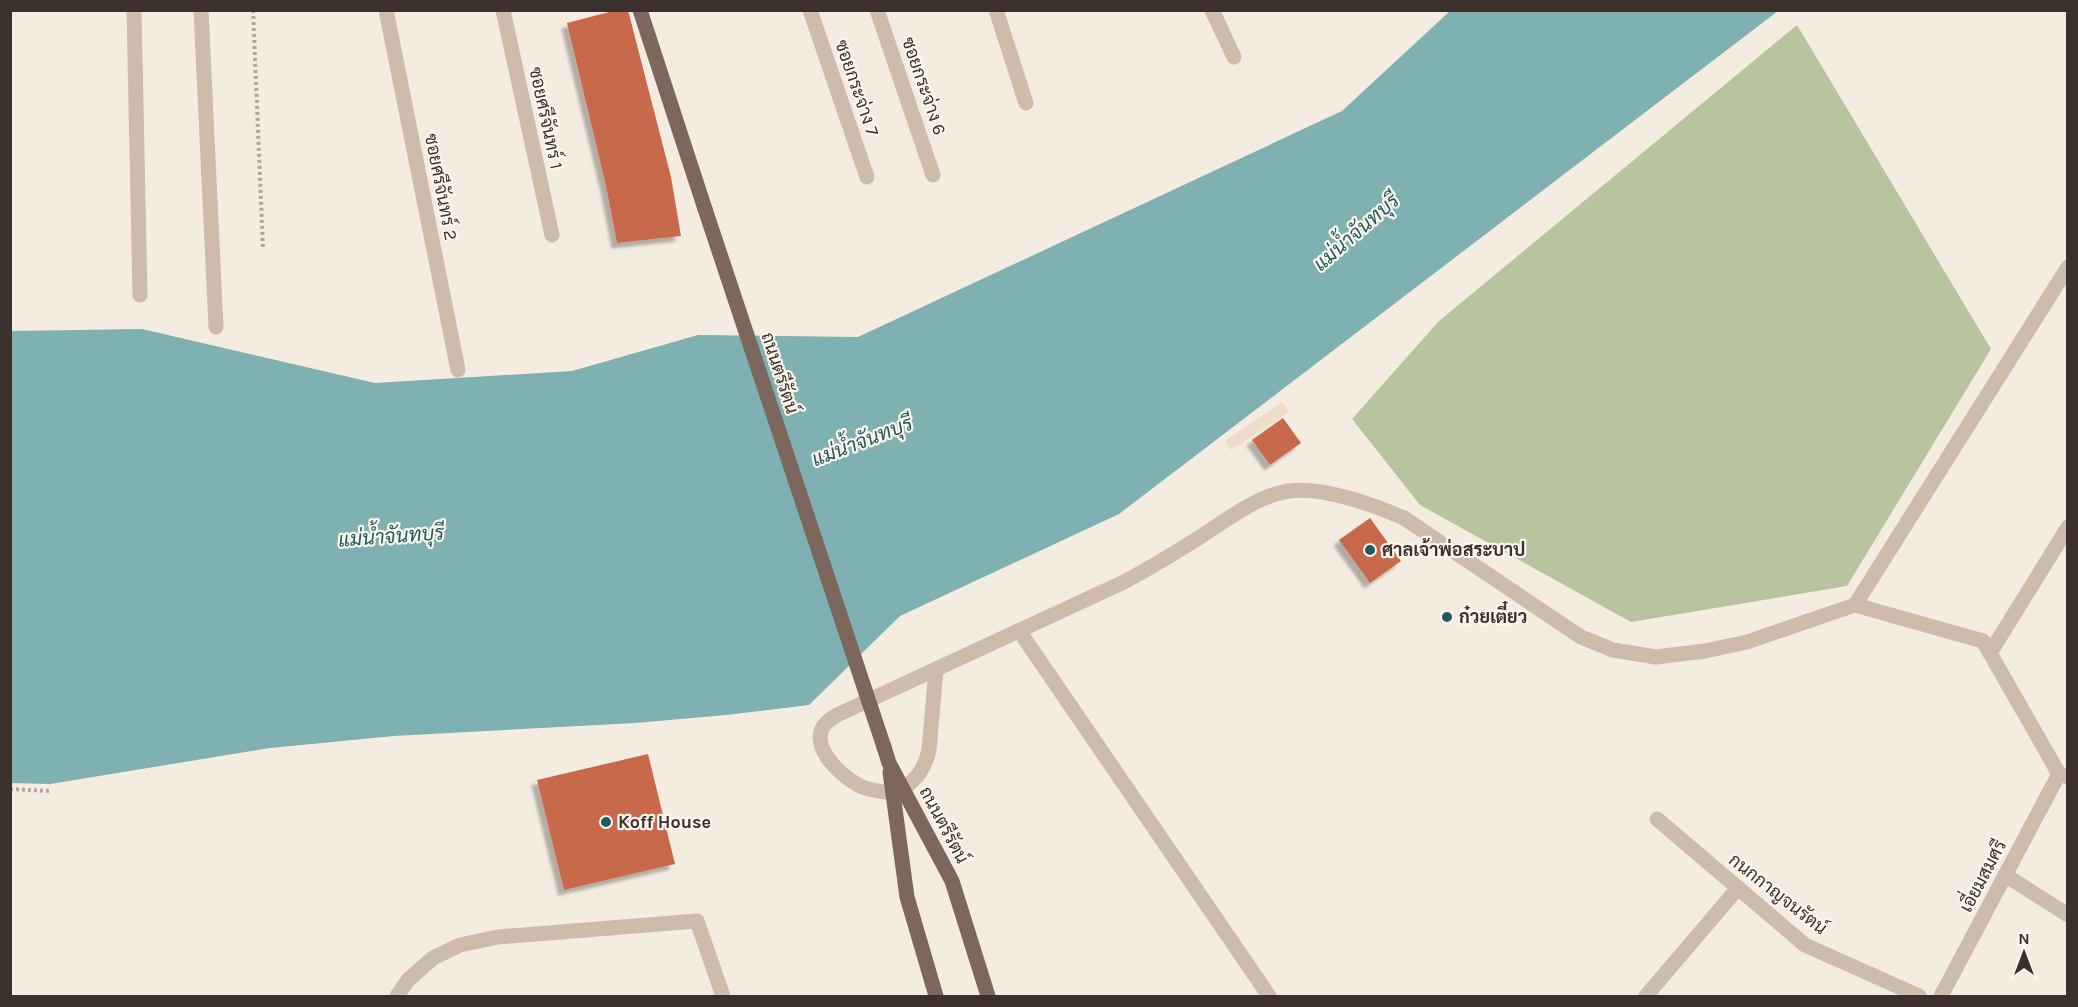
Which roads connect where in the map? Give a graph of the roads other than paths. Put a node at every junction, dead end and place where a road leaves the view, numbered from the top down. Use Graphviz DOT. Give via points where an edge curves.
graph roads {
  1 [pos="134,10"];
  2 [pos="201,10"];
  3 [pos="386,10"];
  4 [pos="503,10"];
  5 [pos="640,10"];
  6 [pos="810,10"];
  7 [pos="878,10"];
  8 [pos="996,10"];
  9 [pos="1212,10"];
  10 [pos="1234,57"];
  11 [pos="1026,103"];
  12 [pos="933,175"];
  13 [pos="867,177"];
  14 [pos="552,235"];
  15 [pos="2067,267"];
  16 [pos="140,295"];
  17 [pos="216,327"];
  18 [pos="458,370"];
  19 [pos="2067,527"];
  20 [pos="1855,605"];
  21 [pos="1020,632"];
  22 [pos="1990,653"];
  23 [pos="936,670"];
  24 [pos="2063,776"];
  25 [pos="898,791"];
  26 [pos="1657,819"];
  27 [pos="2005,875"];
  28 [pos="1738,888"];
  29 [pos="2067,915"];
  30 [pos="396,996"];
  31 [pos="723,996"];
  32 [pos="936,996"];
  33 [pos="988,996"];
  34 [pos="1269,996"];
  35 [pos="1646,996"];
  36 [pos="1918,996"];
  37 [pos="1941,996"];
  1 -- 16 [label="street"];
  2 -- 17 [label="street"];
  3 -- 18 [label="street, ซอยศรีจันทร์ 2"];
  4 -- 14 [label="street, ซอยศรีจันทร์ 1"];
  5 -- 25 [label="main road, ถนนตรีรัตน์, bridge"];
  6 -- 13 [label="street, ซอยกระจ่าง 7"];
  7 -- 12 [label="street, ซอยกระจ่าง 6"];
  8 -- 11 [label="street"];
  9 -- 10 [label="street"];
  15 -- 20 [label="street"];
  19 -- 22 [label="street"];
  20 -- 21 [label="street" via="1747,642 1705,651 1656,657 1613,650 1581,637 1404,518 1374,505 1291,490 1271,494 1166,559"];
  20 -- 22 [label="street" via="1983,641"];
  21 -- 23 [label="street"];
  21 -- 34 [label="street"];
  22 -- 24 [label="street"];
  23 -- 25 [label="street" via="926,763 920,774"];
  23 -- 25 [label="street" via="837,715 822,729 822,747 844,775 865,788"];
  24 -- 27 [label="street, เอี่ยมสมศรี"];
  25 -- 32 [label="main road, ถนนตรีรัตน์" via="907,897"];
  25 -- 33 [label="main road, ถนนตรีรัตน์" via="952,881"];
  26 -- 28 [label="street, กนกกาญจนรัตน์"];
  27 -- 29 [label="street"];
  27 -- 37 [label="street, เอี่ยมสมศรี"];
  28 -- 35 [label="street"];
  28 -- 36 [label="street, กนกกาญจนรัตน์" via="1805,945"];
  30 -- 31 [label="street" via="433,958 460,945 498,937 697,921"];
}
